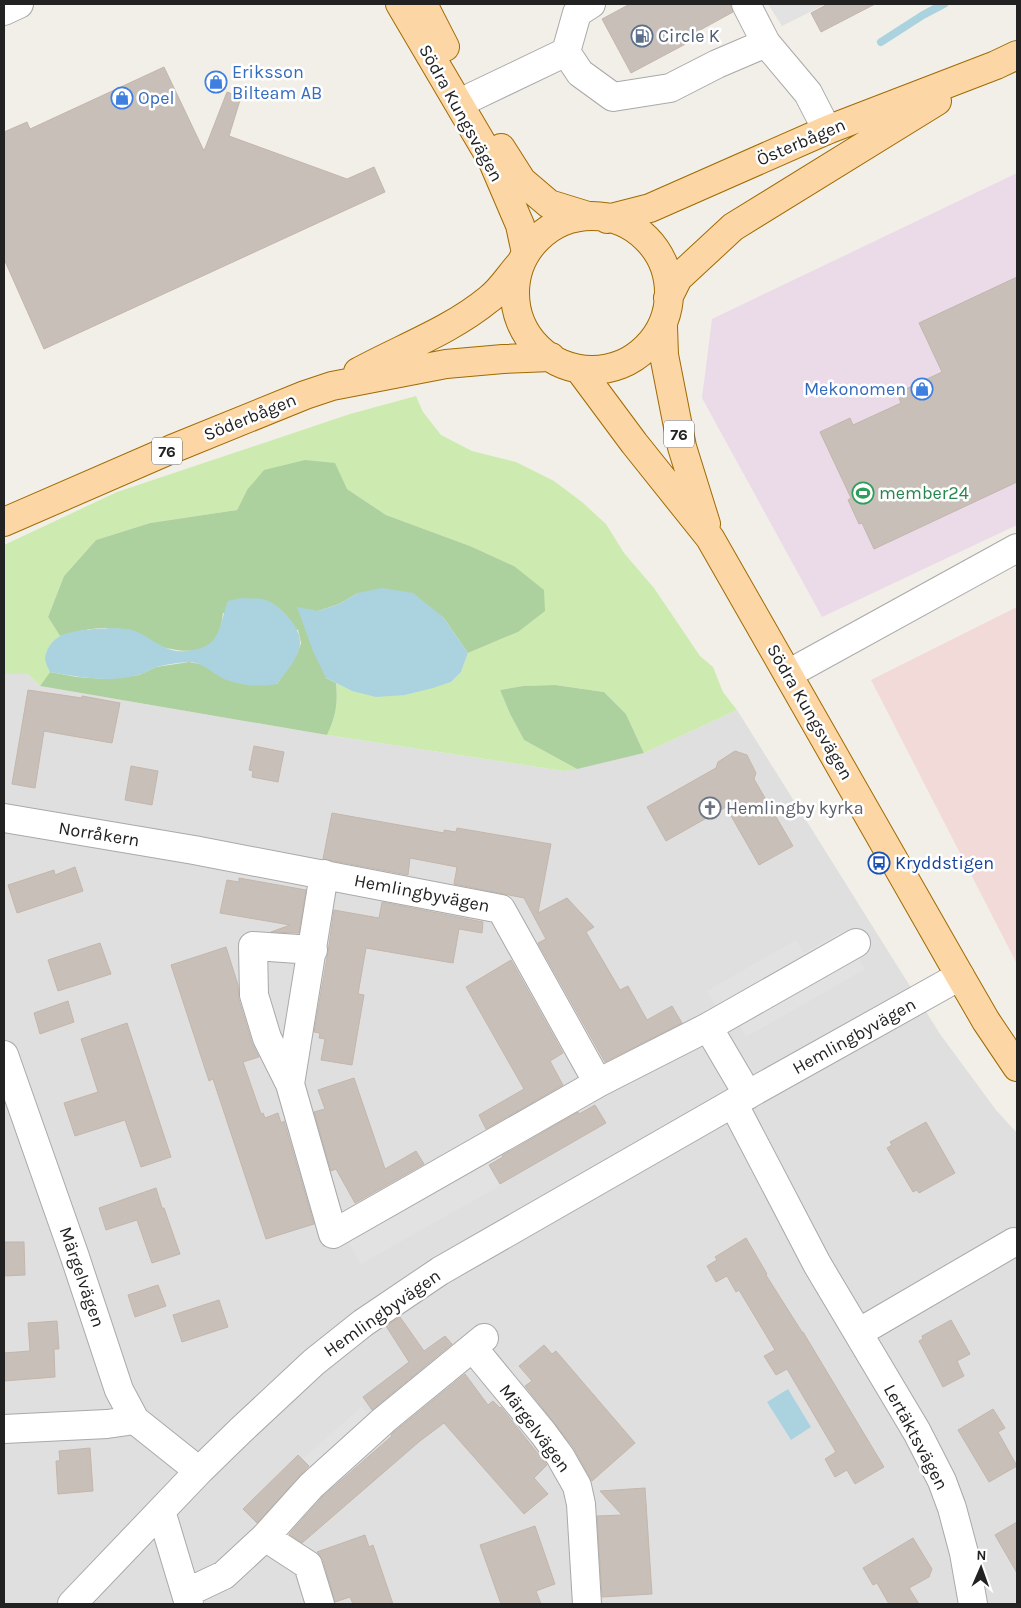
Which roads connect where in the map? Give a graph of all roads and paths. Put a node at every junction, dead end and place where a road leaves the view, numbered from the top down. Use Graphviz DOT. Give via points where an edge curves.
graph roads {
  1 [pos="19,4"];
  2 [pos="400,4"];
  3 [pos="422,4"];
  4 [pos="591,4"];
  5 [pos="746,4"];
  6 [pos="4,11"];
  7 [pos="766,42"];
  8 [pos="566,52"];
  9 [pos="1006,60"];
  10 [pos="472,97"];
  11 [pos="827,130"];
  12 [pos="598,218"];
  13 [pos="524,258"];
  14 [pos="668,298"];
  15 [pos="663,326"];
  16 [pos="551,357"];
  17 [pos="579,369"];
  18 [pos="332,386"];
  19 [pos="4,522"];
  20 [pos="710,538"];
  21 [pos="1017,548"];
  22 [pos="788,674"];
  23 [pos="4,818"];
  24 [pos="194,850"];
  25 [pos="324,874"];
  26 [pos="856,943"];
  27 [pos="312,950"];
  28 [pos="960,976"];
  29 [pos="708,1027"];
  30 [pos="4,1055"];
  31 [pos="1017,1067"];
  32 [pos="598,1083"];
  33 [pos="290,1084"];
  34 [pos="740,1099"];
  35 [pos="1014,1242"];
  36 [pos="858,1334"];
  37 [pos="135,1420"];
  38 [pos="4,1429"];
  39 [pos="199,1471"];
  40 [pos="161,1511"];
  41 [pos="265,1537"];
  42 [pos="188,1599"];
  43 [pos="72,1604"];
  44 [pos="320,1604"];
  45 [pos="587,1604"];
  46 [pos="973,1604"];
  1 -- 6 [label="street"];
  2 -- 13 [label="main road, Södra Kungsvägen" via="493,162 520,225"];
  3 -- 10 [label="main road, Södra Kungsvägen"];
  4 -- 8 [label="street" via="577,13"];
  5 -- 7 [label="street"];
  7 -- 8 [label="street" via="670,88 613,97 580,73"];
  7 -- 11 [label="street" via="808,93"];
  8 -- 10 [label="street"];
  9 -- 11 [label="main road, Österbågen"];
  9 -- 14 [label="main road, Österbågen" via="733,227 678,278"];
  10 -- 12 [label="main road, Södra Kungsvägen" via="522,181 549,204"];
  11 -- 12 [label="main road, Österbågen" via="650,208"];
  12 -- 13 [label="main road" via="570,219 552,227 537,238"];
  12 -- 14 [label="main road" via="624,223 652,246 662,264"];
  13 -- 16 [label="main road" via="514,293 516,312 526,333 539,349"];
  13 -- 18 [label="main road, Söderbågen / 76" via="491,298 475,309 434,334"];
  14 -- 15 [label="main road"];
  15 -- 17 [label="main road" via="652,344 617,368"];
  15 -- 20 [label="main road, Södra Kungsvägen / 76" via="664,355 682,447"];
  16 -- 17 [label="main road"];
  16 -- 18 [label="main road, Söderbågen / 76" via="446,364"];
  17 -- 20 [label="main road, Södra Kungsvägen / 76"];
  18 -- 19 [label="main road, Söderbågen / 76" via="172,449"];
  20 -- 22 [label="main road, Södra Kungsvägen / 76"];
  21 -- 22 [label="street"];
  22 -- 28 [label="main road, Södra Kungsvägen / 76"];
  23 -- 24 [label="street, Norråkern"];
  24 -- 25 [label="street, Hemlingbyvägen"];
  25 -- 27 [label="street"];
  25 -- 32 [label="street, Hemlingbyvägen" via="502,909"];
  26 -- 29 [label="street"];
  27 -- 33 [label="street"];
  27 -- 33 [label="street" via="254,946 254,996 267,1038"];
  28 -- 31 [label="main road, Södra Kungsvägen / 76"];
  28 -- 34 [label="street, Hemlingbyvägen"];
  29 -- 32 [label="street"];
  29 -- 34 [label="street"];
  30 -- 37 [label="street, Märgelvägen" via="120,1390"];
  32 -- 33 [label="street" via="333,1234"];
  34 -- 36 [label="street, Lertäktsvägen" via="810,1250"];
  34 -- 39 [label="street, Hemlingbyvägen" via="440,1271 362,1323 314,1362"];
  35 -- 36 [label="street"];
  36 -- 46 [label="street, Lertäktsvägen" via="917,1432 942,1481 964,1553"];
  37 -- 38 [label="street"];
  37 -- 39 [label="street, Märgelvägen"];
  39 -- 40 [label="street, Hemlingbyvägen"];
  40 -- 42 [label="street, Märgelvägen"];
  40 -- 43 [label="street, Hemlingbyvägen"];
  41 -- 42 [label="street, Märgelvägen" via="224,1575"];
  41 -- 44 [label="street" via="308,1565"];
  41 -- 45 [label="street, Märgelvägen" via="311,1486 377,1426 478,1343 560,1456 577,1486"];
}
